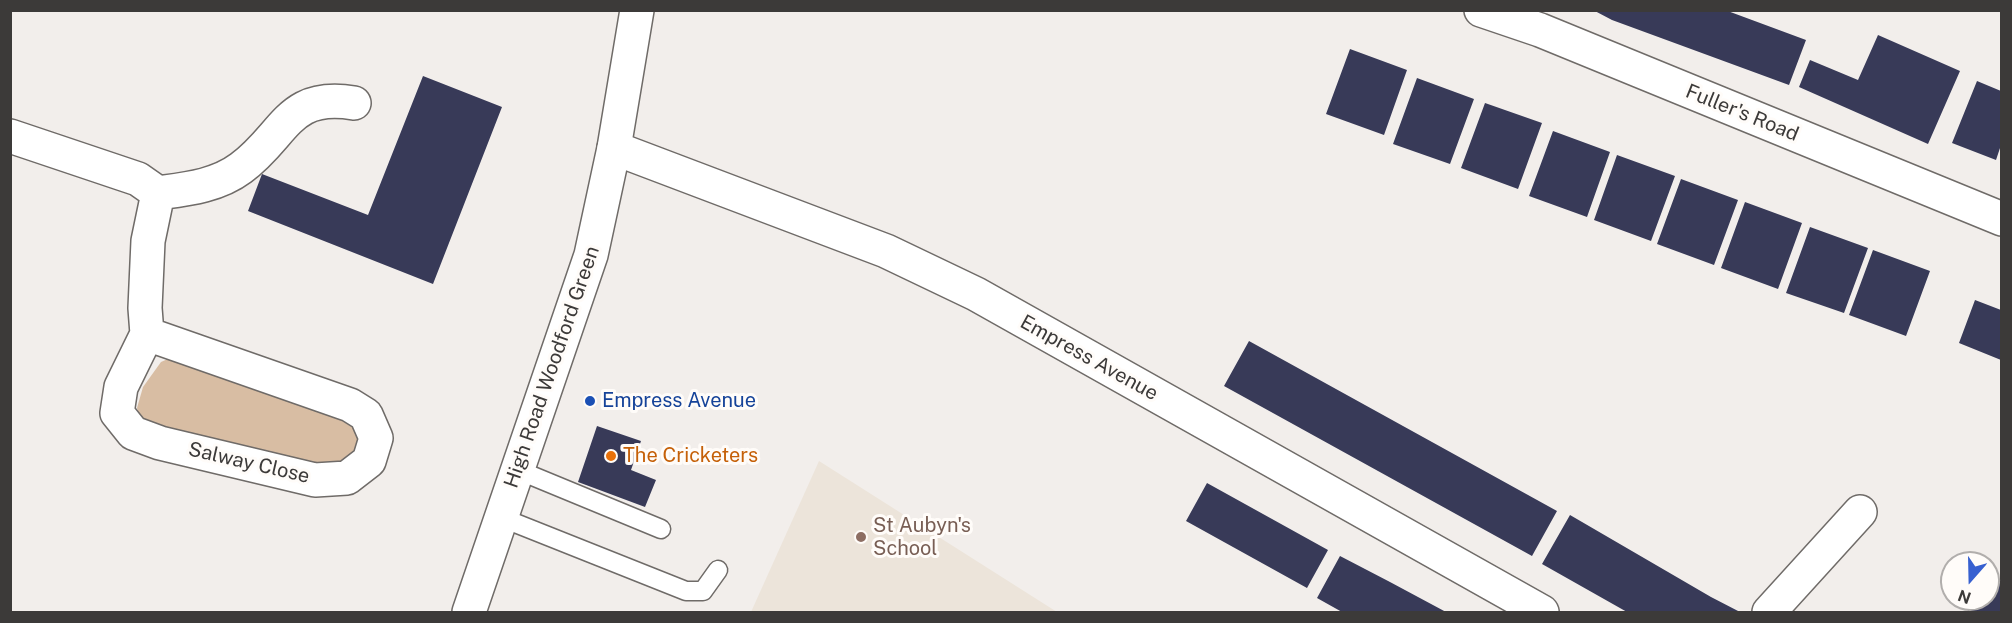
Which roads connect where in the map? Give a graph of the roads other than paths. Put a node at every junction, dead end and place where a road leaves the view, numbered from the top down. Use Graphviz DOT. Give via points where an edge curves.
graph roads {
  1 [pos="637,10"];
  2 [pos="1481,10"];
  3 [pos="1544,20"];
  4 [pos="354,103"];
  5 [pos="10,136"];
  6 [pos="614,148"];
  7 [pos="158,193"];
  8 [pos="2001,219"];
  9 [pos="147,334"];
  10 [pos="518,470"];
  11 [pos="1860,512"];
  12 [pos="500,517"];
  13 [pos="661,529"];
  14 [pos="718,570"];
  15 [pos="469,612"];
  16 [pos="1542,612"];
  17 [pos="1769,612"];
  1 -- 6 [label="street, High Road Woodford Green"];
  2 -- 3 [label="street, Fuller's Road"];
  3 -- 8 [label="street, Fuller's Road"];
  4 -- 7 [label="street" via="322,100 305,106 241,168 202,187"];
  5 -- 7 [label="street" via="138,179"];
  6 -- 10 [label="street, High Road Woodford Green" via="582,287"];
  6 -- 16 [label="street, Empress Avenue" via="886,251 976,294"];
  7 -- 9 [label="street, Salway Close" via="148,241"];
  9 -- 9 [label="street, Salway Close" via="350,405 366,415 376,438 369,461 347,478 315,480 133,433 117,413 121,387"];
  10 -- 12 [label="street, High Road Woodford Green"];
  10 -- 13 [label="lane"];
  11 -- 17 [label="street"];
  12 -- 14 [label="lane" via="686,591 703,591"];
  12 -- 15 [label="street, High Road Woodford Green"];
}
